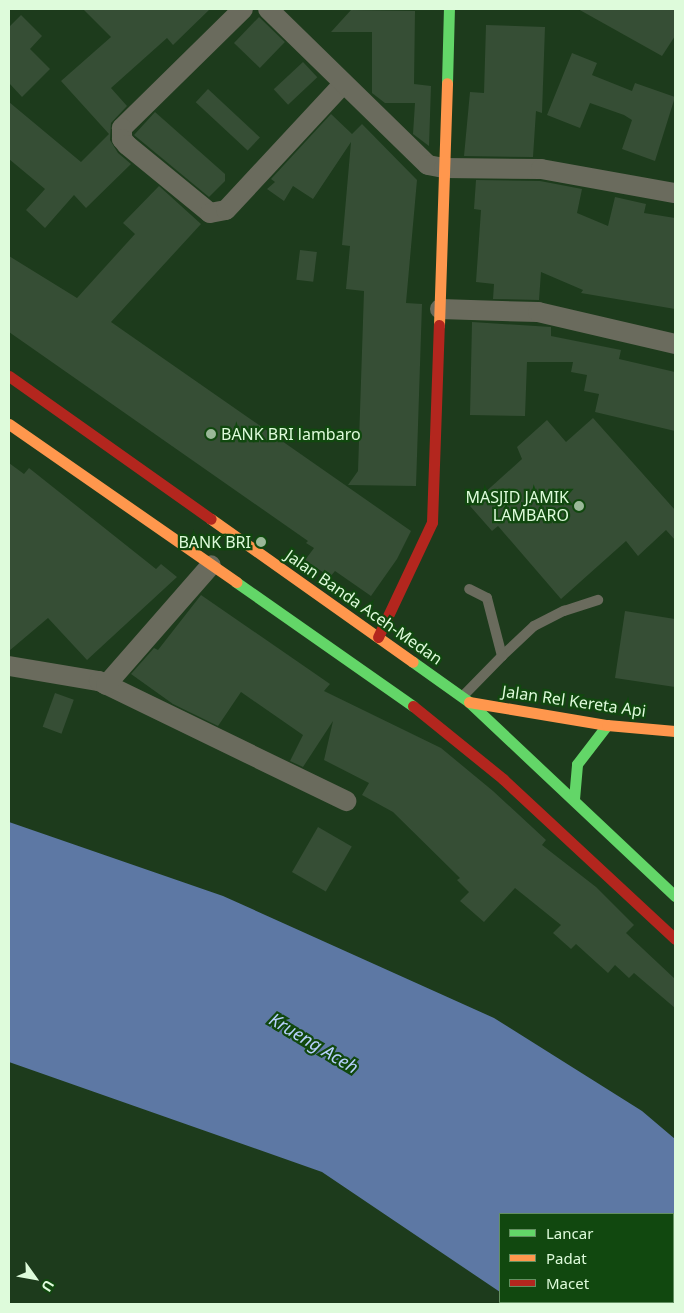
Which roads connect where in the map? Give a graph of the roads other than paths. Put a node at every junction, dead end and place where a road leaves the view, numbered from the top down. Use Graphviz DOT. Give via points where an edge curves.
graph roads {
  1 [pos="243,9"];
  2 [pos="268,9"];
  3 [pos="449,9"];
  4 [pos="343,84"];
  5 [pos="444,168"];
  6 [pos="675,193"];
  7 [pos="440,309"];
  8 [pos="675,344"];
  9 [pos="9,376"];
  10 [pos="9,424"];
  11 [pos="211,565"];
  12 [pos="469,589"];
  13 [pos="598,600"];
  14 [pos="378,637"];
  15 [pos="502,656"];
  16 [pos="9,666"];
  17 [pos="106,685"];
  18 [pos="466,699"];
  19 [pos="607,725"];
  20 [pos="675,731"];
  21 [pos="574,799"];
  22 [pos="346,801"];
  23 [pos="675,896"];
  24 [pos="675,939"];
  1 -- 4 [label="street" via="122,128 122,139 127,145 210,213 226,210"];
  2 -- 4 [label="street"];
  3 -- 5 [label="main road"];
  4 -- 5 [label="street" via="409,150 428,165"];
  5 -- 6 [label="street" via="541,169"];
  5 -- 7 [label="main road"];
  7 -- 8 [label="street" via="538,312"];
  7 -- 14 [label="main road" via="432,522"];
  9 -- 14 [label="main road, Jalan Banda Aceh-Medan"];
  10 -- 11 [label="main road"];
  11 -- 17 [label="street"];
  11 -- 24 [label="main road" via="425,714 503,779"];
  12 -- 15 [label="lane" via="487,598"];
  13 -- 15 [label="lane" via="564,611 534,626"];
  14 -- 18 [label="main road, Jalan Banda Aceh-Medan"];
  15 -- 18 [label="lane"];
  16 -- 17 [label="street"];
  17 -- 22 [label="street"];
  18 -- 19 [label="main road, Jalan Rel Kereta Api"];
  18 -- 21 [label="main road, Jalan Banda Aceh-Medan"];
  19 -- 20 [label="main road, Jalan Rel Kereta Api"];
  19 -- 21 [label="main road" via="577,764"];
  21 -- 23 [label="main road, Jalan Banda Aceh-Medan"];
}
